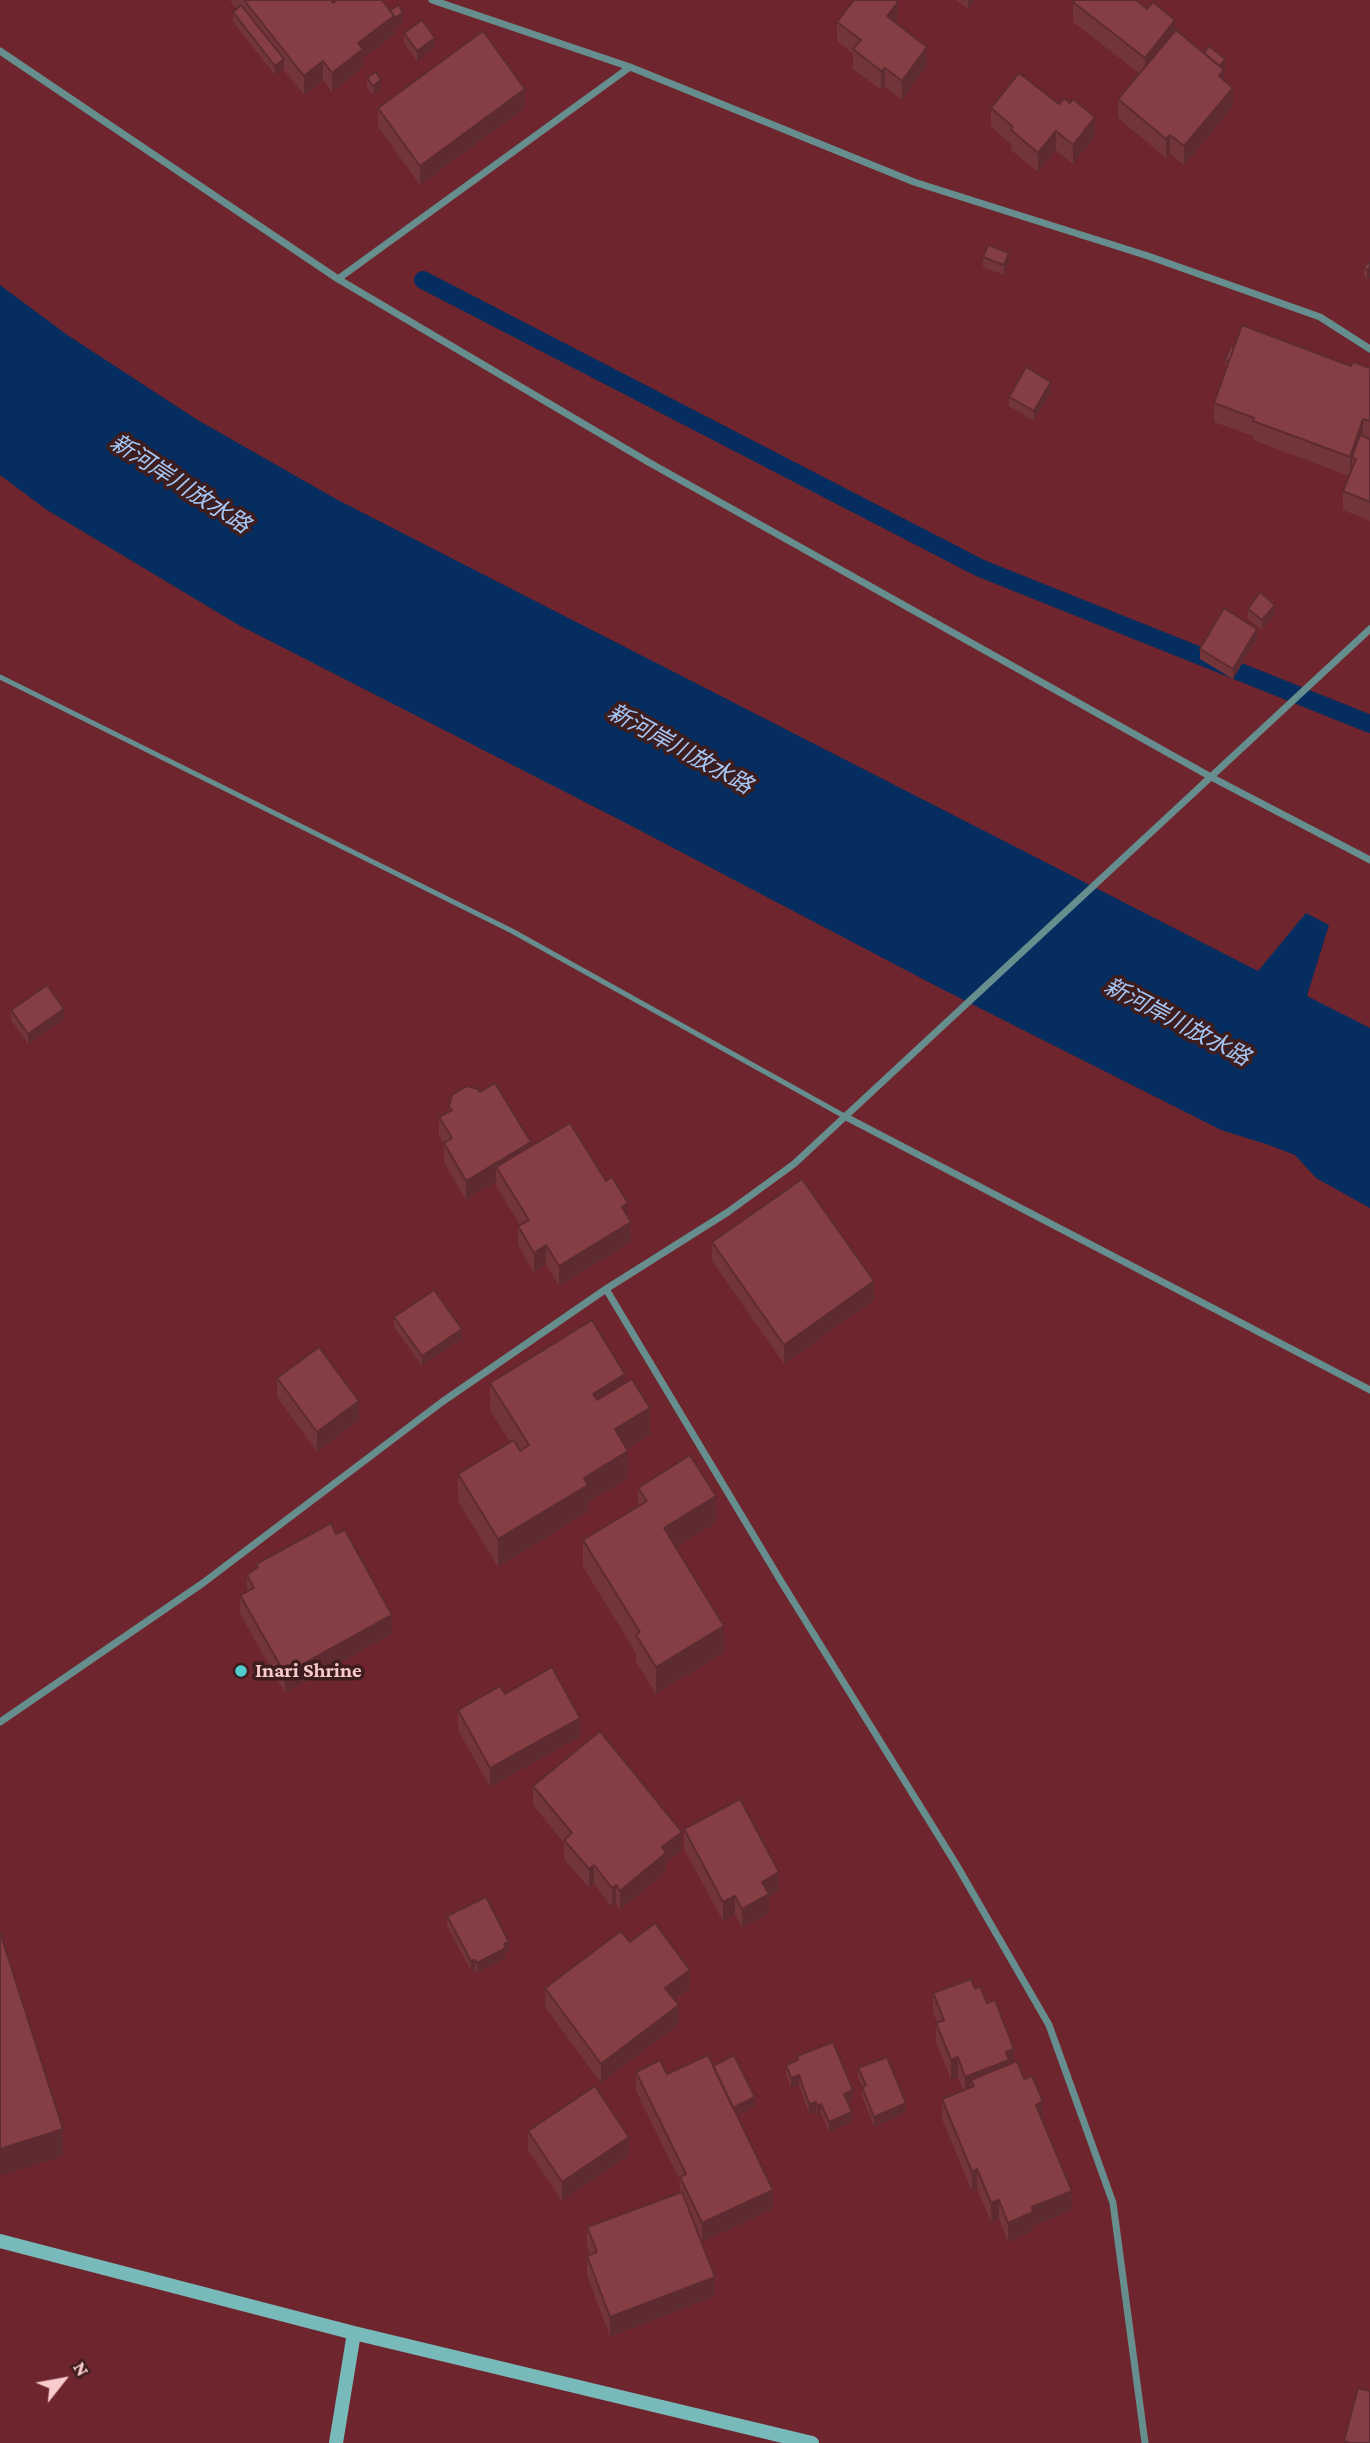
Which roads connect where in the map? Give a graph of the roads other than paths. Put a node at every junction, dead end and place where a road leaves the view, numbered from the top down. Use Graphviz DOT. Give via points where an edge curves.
graph roads {
  1 [pos="432,0"];
  2 [pos="0,51"];
  3 [pos="630,67"];
  4 [pos="338,279"];
  5 [pos="1370,349"];
  6 [pos="1370,629"];
  7 [pos="0,677"];
  8 [pos="1211,777"];
  9 [pos="1370,860"];
  10 [pos="846,1117"];
  11 [pos="606,1289"];
  12 [pos="1370,1390"];
  13 [pos="0,1722"];
  14 [pos="0,2241"];
  15 [pos="354,2333"];
  16 [pos="335,2443"];
  17 [pos="812,2443"];
  18 [pos="1145,2443"];
  1 -- 3 [label="street"];
  2 -- 4 [label="street"];
  3 -- 4 [label="street"];
  3 -- 5 [label="street" via="914,182 1320,317"];
  4 -- 8 [label="street" via="650,463"];
  6 -- 8 [label="street"];
  7 -- 10 [label="lane" via="512,931"];
  8 -- 9 [label="street"];
  8 -- 10 [label="street"];
  10 -- 11 [label="street" via="794,1164 729,1212"];
  10 -- 12 [label="street"];
  11 -- 13 [label="street" via="442,1402 203,1583"];
  11 -- 18 [label="street" via="1049,2025 1112,2203"];
  14 -- 15 [label="street"];
  15 -- 16 [label="street"];
  15 -- 17 [label="street"];
}
